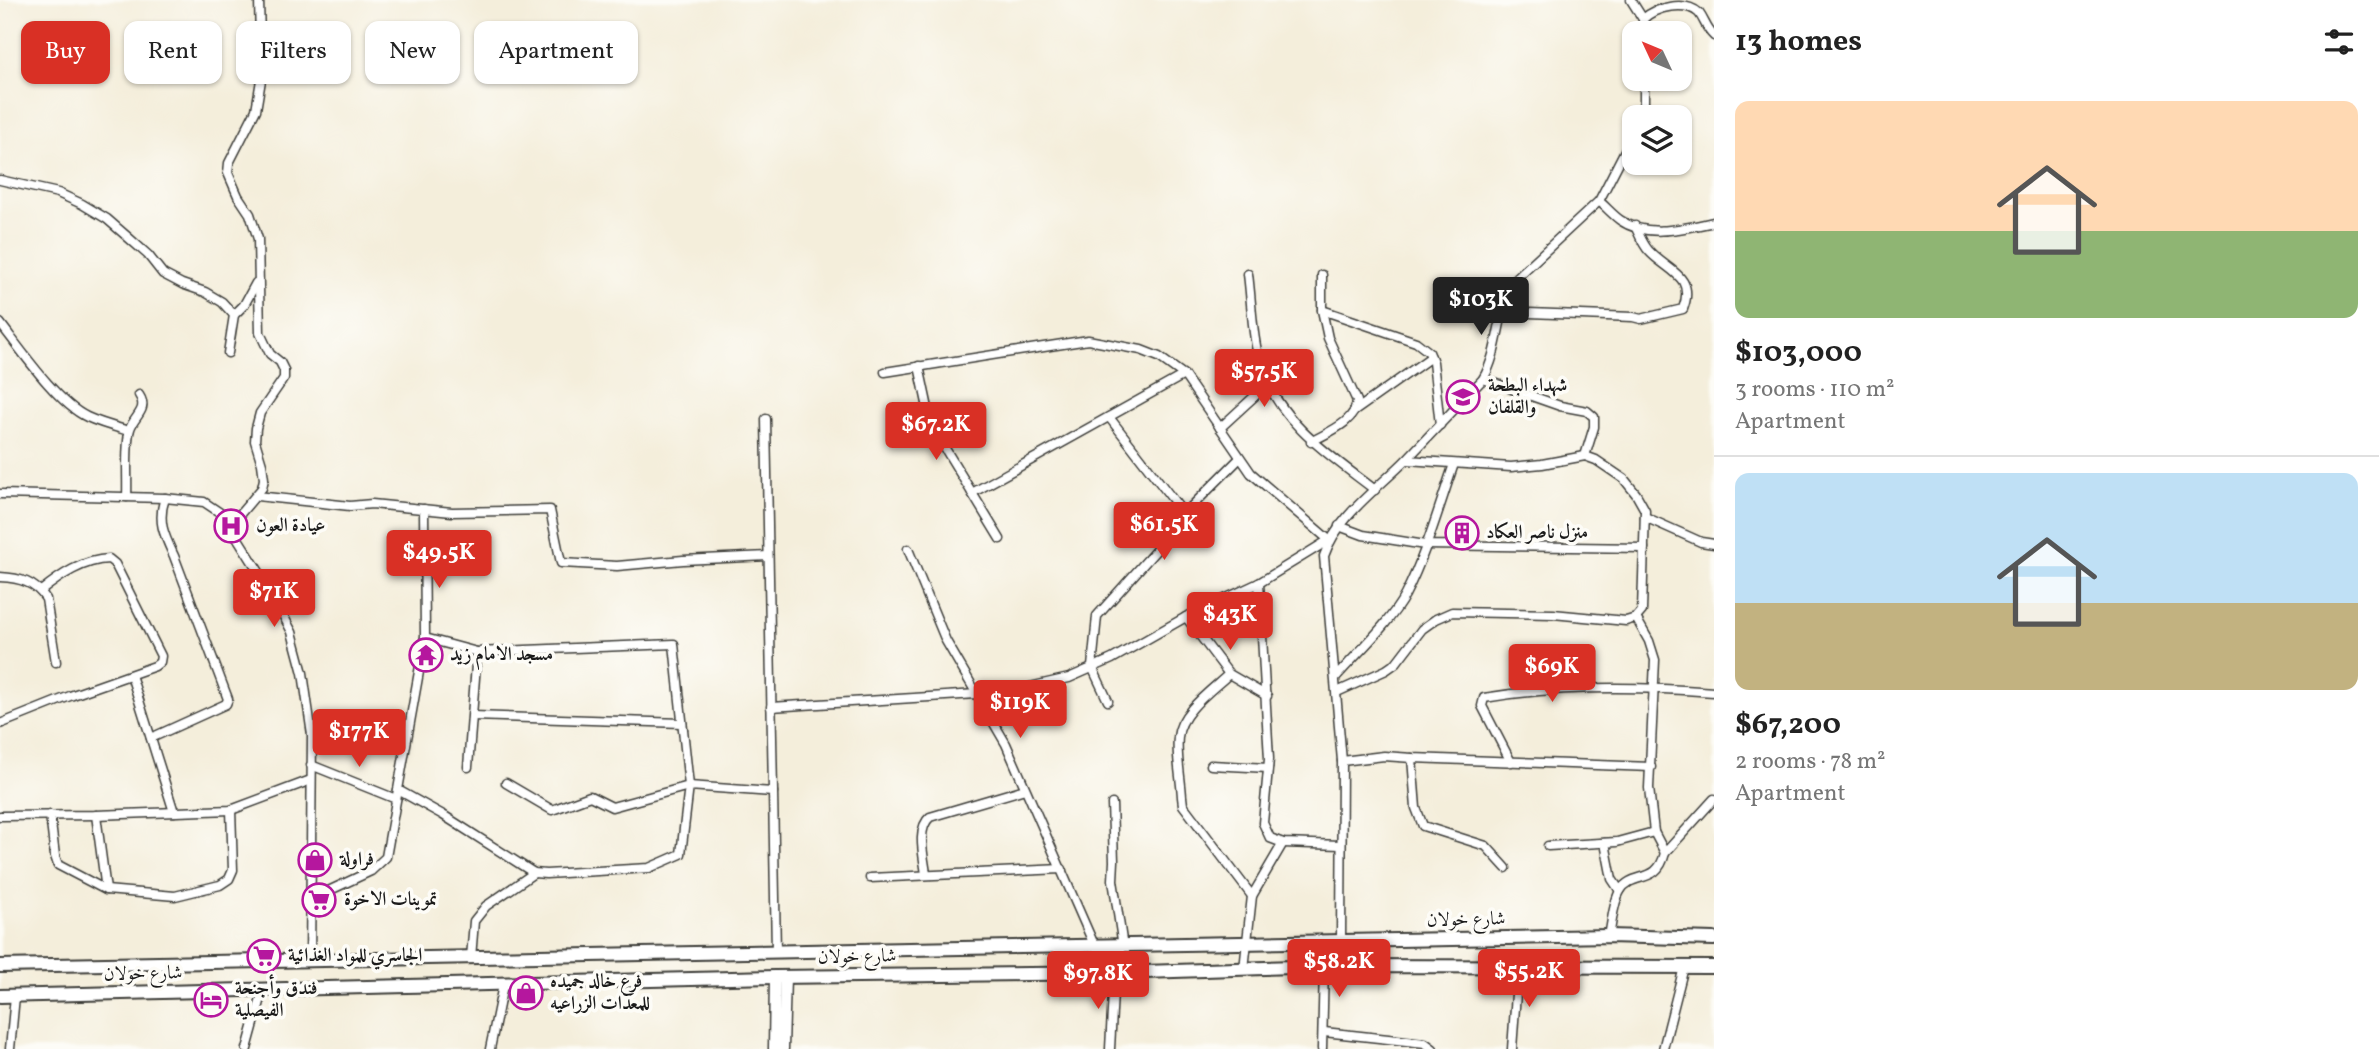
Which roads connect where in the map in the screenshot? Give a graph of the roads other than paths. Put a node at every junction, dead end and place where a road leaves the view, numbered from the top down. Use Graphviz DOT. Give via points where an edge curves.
graph roads {
  1 [pos="259,0"];
  2 [pos="1631,0"];
  3 [pos="1643,19"];
  4 [pos="1714,36"];
  5 [pos="1622,156"];
  6 [pos="0,180"];
  7 [pos="1599,201"];
  8 [pos="1714,222"];
  9 [pos="1635,226"];
  10 [pos="1248,274"];
  11 [pos="1322,275"];
  12 [pos="258,277"];
  13 [pos="1322,310"];
  14 [pos="1501,312"];
  15 [pos="234,315"];
  16 [pos="0,323"];
  17 [pos="228,353"];
  18 [pos="1432,357"];
  19 [pos="919,366"];
  20 [pos="885,372"];
  21 [pos="1184,375"];
  22 [pos="1483,379"];
  23 [pos="1268,384"];
  24 [pos="139,395"];
  25 [pos="1356,410"];
  26 [pos="1109,417"];
  27 [pos="766,419"];
  28 [pos="1440,425"];
  29 [pos="1220,428"];
  30 [pos="129,431"];
  31 [pos="1311,442"];
  32 [pos="1584,456"];
  33 [pos="1240,458"];
  34 [pos="1407,460"];
  35 [pos="1454,464"];
  36 [pos="1375,490"];
  37 [pos="972,493"];
  38 [pos="0,495"];
  39 [pos="257,496"];
  40 [pos="127,497"];
  41 [pos="165,498"];
  42 [pos="424,509"];
  43 [pos="1184,514"];
  44 [pos="1645,517"];
  45 [pos="230,526"];
  46 [pos="1339,526"];
  47 [pos="1000,539"];
  48 [pos="1329,540"];
  49 [pos="1714,544"];
  50 [pos="1425,545"];
  51 [pos="1644,548"];
  52 [pos="908,549"];
  53 [pos="768,556"];
  54 [pos="0,577"];
  55 [pos="1259,583"];
  56 [pos="41,591"];
  57 [pos="1186,617"];
  58 [pos="1636,618"];
  59 [pos="425,638"];
  60 [pos="477,652"];
  61 [pos="56,662"];
  62 [pos="1092,667"];
  63 [pos="1229,674"];
  64 [pos="131,675"];
  65 [pos="1336,677"];
  66 [pos="1655,688"];
  67 [pos="1337,692"];
  68 [pos="1714,692"];
  69 [pos="976,694"];
  70 [pos="1267,696"];
  71 [pos="1108,701"];
  72 [pos="771,707"];
  73 [pos="473,716"];
  74 [pos="682,723"];
  75 [pos="0,724"];
  76 [pos="151,738"];
  77 [pos="1412,758"];
  78 [pos="1342,761"];
  79 [pos="1511,762"];
  80 [pos="311,765"];
  81 [pos="1211,765"];
  82 [pos="468,767"];
  83 [pos="1651,767"];
  84 [pos="1268,768"];
  85 [pos="311,780"];
  86 [pos="506,783"];
  87 [pos="689,786"];
  88 [pos="1025,789"];
  89 [pos="773,792"];
  90 [pos="397,794"];
  91 [pos="1714,799"];
  92 [pos="1112,804"];
  93 [pos="231,810"];
  94 [pos="174,812"];
  95 [pos="50,815"];
  96 [pos="0,816"];
  97 [pos="96,816"];
  98 [pos="1654,832"];
  99 [pos="1283,843"];
  100 [pos="1605,843"];
  101 [pos="1341,845"];
  102 [pos="1548,846"];
  103 [pos="1665,853"];
  104 [pos="1506,868"];
  105 [pos="1062,869"];
  106 [pos="534,873"];
  107 [pos="926,874"];
  108 [pos="870,878"];
  109 [pos="106,890"];
  110 [pos="1620,891"];
  111 [pos="1252,896"];
  112 [pos="309,901"];
  113 [pos="1609,936"];
  114 [pos="1714,939"];
  115 [pos="1341,941"];
  116 [pos="1246,942"];
  117 [pos="1095,947"];
  118 [pos="1123,947"];
  119 [pos="776,951"];
  120 [pos="471,958"];
  121 [pos="310,962"];
  122 [pos="1324,966"];
  123 [pos="1518,966"];
  124 [pos="0,967"];
  125 [pos="1684,967"];
  126 [pos="1714,967"];
  127 [pos="1244,969"];
  128 [pos="1114,973"];
  129 [pos="780,977"];
  130 [pos="503,985"];
  131 [pos="263,991"];
  132 [pos="0,996"];
  133 [pos="15,996"];
  134 [pos="1324,1032"];
  135 [pos="10,1049"];
  136 [pos="247,1049"];
  137 [pos="490,1049"];
  138 [pos="774,1049"];
  139 [pos="783,1049"];
  140 [pos="1110,1049"];
  141 [pos="1322,1049"];
  142 [pos="1433,1049"];
  143 [pos="1512,1049"];
  144 [pos="1663,1049"];
  1 -- 12 [label="street" via="260,90 228,173 258,239"];
  2 -- 3 [label="street"];
  3 -- 4 [label="street" via="1662,8 1690,6"];
  5 -- 7 [label="street"];
  6 -- 15 [label="street" via="58,193 82,204 107,219 163,274 205,292"];
  7 -- 9 [label="street" via="1620,220"];
  7 -- 14 [label="street" via="1513,281"];
  8 -- 9 [label="street" via="1667,231"];
  9 -- 14 [label="street" via="1648,250 1686,285 1683,309 1641,319"];
  10 -- 23 [label="street" via="1261,368"];
  11 -- 13 [label="street"];
  12 -- 15 [label="street"];
  12 -- 39 [label="street" via="260,333 280,362 284,379 260,413 256,428 264,479"];
  13 -- 18 [label="street" via="1416,342"];
  13 -- 25 [label="street" via="1328,338 1357,401"];
  14 -- 22 [label="street" via="1492,365"];
  15 -- 17 [label="street"];
  16 -- 30 [label="street" via="74,410"];
  18 -- 25 [label="street"];
  18 -- 28 [label="street"];
  19 -- 20 [label="street"];
  19 -- 21 [label="street" via="1088,340 1141,350"];
  19 -- 37 [label="street" via="932,427"];
  21 -- 26 [label="street"];
  21 -- 29 [label="street"];
  22 -- 28 [label="street"];
  22 -- 32 [label="street" via="1587,411 1594,417 1594,427"];
  23 -- 29 [label="street"];
  23 -- 31 [label="street"];
  24 -- 30 [label="street" via="142,411"];
  25 -- 31 [label="street"];
  26 -- 37 [label="street"];
  26 -- 43 [label="street"];
  27 -- 53 [label="street"];
  28 -- 34 [label="street"];
  29 -- 33 [label="street"];
  30 -- 40 [label="street"];
  31 -- 36 [label="street"];
  32 -- 35 [label="street" via="1511,467"];
  32 -- 44 [label="street" via="1624,479"];
  33 -- 43 [label="street"];
  33 -- 48 [label="street" via="1251,473"];
  34 -- 35 [label="street"];
  34 -- 36 [label="street"];
  35 -- 50 [label="street"];
  36 -- 46 [label="street"];
  37 -- 47 [label="street"];
  38 -- 40 [label="street"];
  39 -- 42 [label="street"];
  39 -- 45 [label="street"];
  40 -- 41 [label="street"];
  41 -- 45 [label="street" via="204,502"];
  41 -- 76 [label="street" via="160,522 163,533 228,699 226,704"];
  42 -- 53 [label="street" via="550,510 561,563 617,566"];
  42 -- 59 [label="street"];
  43 -- 62 [label="street" via="1097,616"];
  44 -- 49 [label="street"];
  44 -- 51 [label="street"];
  45 -- 80 [label="street" via="292,632 303,673 312,736"];
  46 -- 48 [label="street"];
  46 -- 50 [label="street" via="1363,535"];
  48 -- 55 [label="street"];
  48 -- 65 [label="street" via="1324,556"];
  50 -- 51 [label="street"];
  50 -- 65 [label="street" via="1404,596"];
  51 -- 58 [label="street" via="1642,611"];
  52 -- 69 [label="street" via="946,641"];
  53 -- 72 [label="street"];
  54 -- 56 [label="street" via="22,579"];
  55 -- 57 [label="street"];
  55 -- 70 [label="street"];
  56 -- 61 [label="street"];
  56 -- 64 [label="street" via="77,567 102,559 115,564 161,656 155,666"];
  57 -- 62 [label="street"];
  57 -- 63 [label="street"];
  58 -- 66 [label="street" via="1655,660"];
  58 -- 67 [label="street" via="1452,612 1422,629 1396,663"];
  59 -- 60 [label="street"];
  59 -- 90 [label="street"];
  60 -- 73 [label="street"];
  60 -- 74 [label="street" via="674,644"];
  62 -- 69 [label="street" via="1069,678"];
  62 -- 71 [label="street"];
  63 -- 70 [label="street"];
  63 -- 111 [label="street" via="1182,724 1178,736 1182,797 1183,805"];
  64 -- 75 [label="street"];
  64 -- 76 [label="street"];
  65 -- 67 [label="street"];
  66 -- 68 [label="street"];
  66 -- 79 [label="street" via="1550,690 1484,698 1482,706"];
  66 -- 83 [label="street"];
  67 -- 78 [label="street"];
  69 -- 72 [label="street"];
  69 -- 88 [label="street" via="1006,744"];
  70 -- 84 [label="street"];
  72 -- 89 [label="street"];
  73 -- 74 [label="street"];
  73 -- 82 [label="street"];
  74 -- 87 [label="street"];
  76 -- 94 [label="street"];
  77 -- 78 [label="street" via="1398,755"];
  77 -- 79 [label="street"];
  77 -- 104 [label="street" via="1416,808 1423,826 1486,846"];
  78 -- 101 [label="street"];
  79 -- 83 [label="street"];
  80 -- 85 [label="street"];
  80 -- 90 [label="street"];
  81 -- 84 [label="street"];
  83 -- 98 [label="street"];
  84 -- 99 [label="street" via="1263,822 1270,838"];
  85 -- 93 [label="street"];
  85 -- 112 [label="street"];
  86 -- 87 [label="street" via="552,810 590,796 612,807"];
  87 -- 89 [label="street"];
  87 -- 106 [label="street" via="681,854 649,868"];
  88 -- 105 [label="street"];
  88 -- 107 [label="street" via="930,817 922,830"];
  89 -- 119 [label="street"];
  90 -- 106 [label="street" via="443,815"];
  90 -- 112 [label="street" via="386,858 371,871"];
  91 -- 103 [label="street"];
  92 -- 118 [label="street" via="1113,880"];
  93 -- 94 [label="street"];
  93 -- 109 [label="street" via="233,870 220,885 175,896"];
  94 -- 97 [label="street"];
  95 -- 96 [label="street"];
  95 -- 97 [label="street"];
  95 -- 109 [label="street" via="58,865"];
  97 -- 109 [label="street"];
  98 -- 100 [label="street"];
  98 -- 103 [label="street"];
  99 -- 101 [label="street"];
  99 -- 111 [label="street"];
  100 -- 102 [label="street"];
  100 -- 110 [label="street" via="1612,879"];
  101 -- 115 [label="street"];
  103 -- 110 [label="street" via="1656,872"];
  105 -- 107 [label="street"];
  105 -- 117 [label="street"];
  106 -- 120 [label="street" via="486,906 474,921"];
  107 -- 108 [label="street"];
  110 -- 113 [label="street"];
  111 -- 116 [label="street"];
  112 -- 121 [label="street"];
  113 -- 114 [label="main road, شارع خولان"];
  113 -- 115 [label="main road, شارع خولان"];
  115 -- 116 [label="main road, شارع خولان"];
  116 -- 118 [label="main road, شارع خولان"];
  116 -- 127 [label="street"];
  117 -- 118 [label="main road, شارع خولان"];
  117 -- 119 [label="main road, شارع خولان"];
  119 -- 120 [label="main road, شارع خولان"];
  120 -- 121 [label="main road, شارع خولان"];
  121 -- 124 [label="main road, شارع خولان"];
  122 -- 123 [label="main road, شارع خولان"];
  122 -- 127 [label="main road, شارع خولان"];
  122 -- 134 [label="street"];
  123 -- 125 [label="main road, شارع خولان"];
  123 -- 143 [label="street"];
  125 -- 126 [label="main road, شارع خولان"];
  125 -- 144 [label="street"];
  127 -- 128 [label="main road, شارع خولان"];
  128 -- 129 [label="main road, شارع خولان"];
  128 -- 140 [label="street"];
  129 -- 130 [label="main road, شارع خولان"];
  129 -- 138 [label="street"];
  129 -- 139 [label="street"];
  130 -- 131 [label="main road, شارع خولان"];
  130 -- 137 [label="street"];
  131 -- 133 [label="main road, شارع خولان"];
  131 -- 136 [label="street"];
  132 -- 133 [label="main road, شارع خولان"];
  133 -- 135 [label="street"];
  134 -- 141 [label="street"];
  134 -- 142 [label="street" via="1425,1043"];
}
